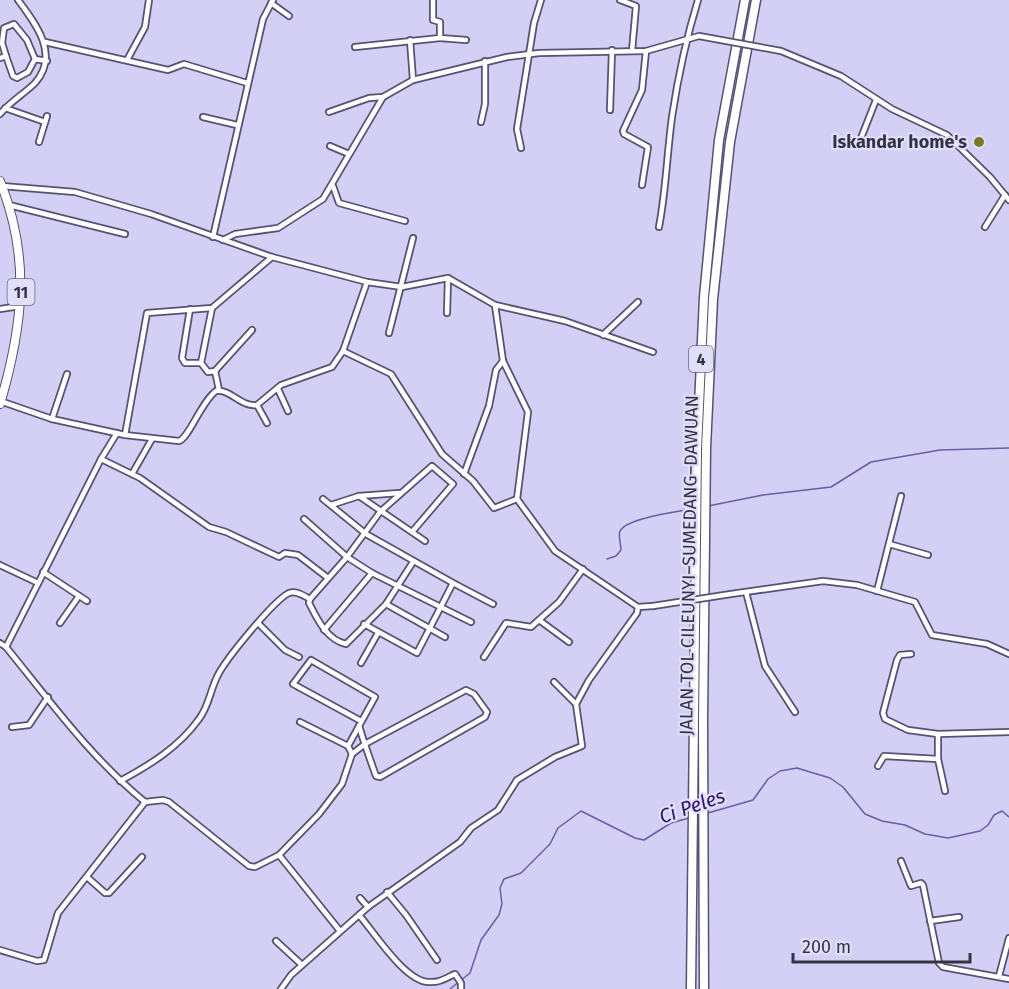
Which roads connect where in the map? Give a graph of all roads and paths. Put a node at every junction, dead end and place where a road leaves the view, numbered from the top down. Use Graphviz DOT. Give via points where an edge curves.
graph roads {
  1 [pos="18,0"];
  2 [pos="149,0"];
  3 [pos="433,0"];
  4 [pos="541,0"];
  5 [pos="620,0"];
  6 [pos="698,0"];
  7 [pos="745,0"];
  8 [pos="756,0"];
  9 [pos="272,2"];
  10 [pos="289,16"];
  11 [pos="440,38"];
  12 [pos="687,38"];
  13 [pos="410,40"];
  14 [pos="466,40"];
  15 [pos="45,42"];
  16 [pos="355,47"];
  17 [pos="612,50"];
  18 [pos="632,51"];
  19 [pos="646,51"];
  20 [pos="531,54"];
  21 [pos="6,56"];
  22 [pos="0,58"];
  23 [pos="35,59"];
  24 [pos="128,60"];
  25 [pos="47,61"];
  26 [pos="485,61"];
  27 [pos="413,80"];
  28 [pos="247,82"];
  29 [pos="383,97"];
  30 [pos="876,100"];
  31 [pos="5,108"];
  32 [pos="609,110"];
  33 [pos="329,112"];
  34 [pos="0,114"];
  35 [pos="48,116"];
  36 [pos="203,117"];
  37 [pos="45,122"];
  38 [pos="482,123"];
  39 [pos="237,125"];
  40 [pos="861,138"];
  41 [pos="39,142"];
  42 [pos="330,146"];
  43 [pos="521,148"];
  44 [pos="349,154"];
  45 [pos="1,184"];
  46 [pos="642,185"];
  47 [pos="333,186"];
  48 [pos="1005,195"];
  49 [pos="1009,200"];
  50 [pos="9,205"];
  51 [pos="405,221"];
  52 [pos="659,227"];
  53 [pos="985,227"];
  54 [pos="125,234"];
  55 [pos="213,237"];
  56 [pos="413,238"];
  57 [pos="223,240"];
  58 [pos="272,256"];
  59 [pos="448,278"];
  60 [pos="367,282"];
  61 [pos="402,287"];
  62 [pos="638,302"];
  63 [pos="495,304"];
  64 [pos="20,306"];
  65 [pos="212,308"];
  66 [pos="0,309"];
  67 [pos="190,309"];
  68 [pos="447,313"];
  69 [pos="252,330"];
  70 [pos="389,333"];
  71 [pos="603,335"];
  72 [pos="343,351"];
  73 [pos="653,352"];
  74 [pos="503,361"];
  75 [pos="201,363"];
  76 [pos="215,370"];
  77 [pos="67,374"];
  78 [pos="278,389"];
  79 [pos="219,390"];
  80 [pos="0,402"];
  81 [pos="257,405"];
  82 [pos="288,411"];
  83 [pos="52,419"];
  84 [pos="267,423"];
  85 [pos="117,433"];
  86 [pos="125,435"];
  87 [pos="152,439"];
  88 [pos="101,459"];
  89 [pos="132,474"];
  90 [pos="464,474"];
  91 [pos="399,493"];
  92 [pos="359,496"];
  93 [pos="901,496"];
  94 [pos="323,499"];
  95 [pos="517,499"];
  96 [pos="331,505"];
  97 [pos="380,512"];
  98 [pos="304,519"];
  99 [pos="412,532"];
  100 [pos="366,534"];
  101 [pos="425,541"];
  102 [pos="889,544"];
  103 [pos="928,555"];
  104 [pos="347,557"];
  105 [pos="413,562"];
  106 [pos="0,565"];
  107 [pos="583,569"];
  108 [pos="43,572"];
  109 [pos="372,573"];
  110 [pos="328,578"];
  111 [pos="38,583"];
  112 [pos="453,583"];
  113 [pos="399,585"];
  114 [pos="877,591"];
  115 [pos="746,592"];
  116 [pos="79,596"];
  117 [pos="310,599"];
  118 [pos="87,601"];
  119 [pos="386,604"];
  120 [pos="493,604"];
  121 [pos="442,606"];
  122 [pos="638,607"];
  123 [pos="539,620"];
  124 [pos="471,622"];
  125 [pos="60,623"];
  126 [pos="258,624"];
  127 [pos="364,624"];
  128 [pos="430,629"];
  129 [pos="324,630"];
  130 [pos="378,633"];
  131 [pos="445,637"];
  132 [pos="569,642"];
  133 [pos="0,643"];
  134 [pos="6,646"];
  135 [pos="1008,646"];
  136 [pos="1003,651"];
  137 [pos="911,654"];
  138 [pos="1009,654"];
  139 [pos="299,657"];
  140 [pos="484,657"];
  141 [pos="362,663"];
  142 [pos="554,682"];
  143 [pos="48,698"];
  144 [pos="576,704"];
  145 [pos="795,712"];
  146 [pos="300,722"];
  147 [pos="360,724"];
  148 [pos="12,727"];
  149 [pos="1009,732"];
  150 [pos="938,734"];
  151 [pos="365,744"];
  152 [pos="348,746"];
  153 [pos="352,754"];
  154 [pos="938,759"];
  155 [pos="878,766"];
  156 [pos="120,782"];
  157 [pos="945,791"];
  158 [pos="145,802"];
  159 [pos="279,855"];
  160 [pos="142,857"];
  161 [pos="901,861"];
  162 [pos="87,877"];
  163 [pos="387,892"];
  164 [pos="360,898"];
  165 [pos="368,907"];
  166 [pos="359,915"];
  167 [pos="959,917"];
  168 [pos="930,921"];
  169 [pos="340,932"];
  170 [pos="1009,938"];
  171 [pos="276,941"];
  172 [pos="0,950"];
  173 [pos="437,960"];
  174 [pos="302,965"];
  175 [pos="999,976"];
  176 [pos="1009,979"];
  177 [pos="461,986"];
  178 [pos="281,989"];
  179 [pos="691,989"];
  180 [pos="704,989"];
  1 -- 15 [label="street"];
  2 -- 24 [label="street" via="145,27"];
  3 -- 11 [label="street" via="433,20 440,22"];
  4 -- 20 [label="street"];
  5 -- 18 [label="street" via="636,6"];
  6 -- 12 [label="street"];
  7 -- 179 [label="highway, JALAN TOL CILEUNYI–SUMEDANG–DAWUAN / 4" via="719,140 704,297 697,449"];
  8 -- 180 [label="highway, JALAN TOL CILEUNYI–SUMEDANG–DAWUAN / 4" via="730,142 713,299 706,448"];
  9 -- 10 [label="street"];
  9 -- 28 [label="street" via="262,19"];
  11 -- 13 [label="street"];
  11 -- 14 [label="street"];
  12 -- 19 [label="street"];
  12 -- 30 [label="street, bridge" via="699,36 781,51 841,76"];
  12 -- 52 [label="street" via="672,118"];
  13 -- 16 [label="street"];
  13 -- 27 [label="street"];
  15 -- 24 [label="street"];
  15 -- 25 [label="street"];
  17 -- 18 [label="street"];
  17 -- 20 [label="street"];
  17 -- 32 [label="street"];
  18 -- 19 [label="street"];
  19 -- 46 [label="street" via="642,90 623,130 648,147"];
  20 -- 26 [label="street"];
  20 -- 43 [label="street" via="517,129"];
  21 -- 22 [label="street"];
  21 -- 23 [label="street" via="16,78 28,72"];
  21 -- 23 [label="street" via="2,43 4,28 14,24"];
  23 -- 25 [label="street"];
  24 -- 28 [label="street" via="168,70 184,64"];
  25 -- 31 [label="street" via="34,83"];
  26 -- 27 [label="street"];
  26 -- 38 [label="street"];
  27 -- 29 [label="street"];
  28 -- 39 [label="street"];
  29 -- 33 [label="street"];
  29 -- 44 [label="street"];
  30 -- 40 [label="street"];
  30 -- 48 [label="street" via="947,135"];
  31 -- 34 [label="street"];
  31 -- 37 [label="street"];
  35 -- 37 [label="street"];
  36 -- 39 [label="street"];
  37 -- 41 [label="street"];
  39 -- 55 [label="street"];
  42 -- 44 [label="street"];
  44 -- 47 [label="street"];
  45 -- 50 [label="highway, 11"];
  45 -- 55 [label="street" via="75,192"];
  47 -- 51 [label="street" via="339,203"];
  47 -- 57 [label="street" via="323,199 289,223 234,234"];
  48 -- 49 [label="street"];
  48 -- 53 [label="street"];
  50 -- 54 [label="street"];
  50 -- 64 [label="highway, 11" via="21,259"];
  55 -- 57 [label="street"];
  56 -- 61 [label="street"];
  57 -- 58 [label="street"];
  58 -- 60 [label="street"];
  58 -- 65 [label="street"];
  59 -- 61 [label="street"];
  59 -- 63 [label="street"];
  59 -- 68 [label="street"];
  60 -- 61 [label="street"];
  60 -- 72 [label="street"];
  61 -- 70 [label="street"];
  62 -- 71 [label="street"];
  63 -- 71 [label="street"];
  63 -- 74 [label="street"];
  64 -- 66 [label="street"];
  64 -- 80 [label="highway, 11"];
  65 -- 67 [label="street"];
  65 -- 75 [label="street"];
  67 -- 75 [label="street" via="183,360"];
  67 -- 86 [label="street" via="149,312 146,316"];
  69 -- 76 [label="street"];
  71 -- 73 [label="street"];
  72 -- 78 [label="street" via="325,372"];
  72 -- 90 [label="street" via="391,374 442,454"];
  74 -- 90 [label="street" via="496,370 489,406"];
  74 -- 95 [label="street" via="528,412"];
  75 -- 76 [label="street" via="208,372"];
  76 -- 79 [label="street"];
  77 -- 83 [label="street"];
  78 -- 81 [label="street"];
  78 -- 82 [label="street"];
  79 -- 81 [label="street" via="245,405"];
  79 -- 87 [label="street" via="197,412 183,440"];
  80 -- 83 [label="street"];
  81 -- 84 [label="street"];
  83 -- 85 [label="street"];
  85 -- 86 [label="street"];
  85 -- 88 [label="street"];
  86 -- 87 [label="street"];
  87 -- 89 [label="street"];
  88 -- 89 [label="street"];
  88 -- 108 [label="street"];
  89 -- 110 [label="street" via="209,527 279,557 285,553 298,555"];
  90 -- 95 [label="street" via="495,509"];
  91 -- 92 [label="street"];
  91 -- 97 [label="street"];
  91 -- 99 [label="street" via="429,466 452,482"];
  92 -- 96 [label="street"];
  92 -- 97 [label="street"];
  93 -- 102 [label="street"];
  94 -- 96 [label="street"];
  95 -- 107 [label="street" via="548,543"];
  96 -- 100 [label="street"];
  97 -- 99 [label="street"];
  97 -- 100 [label="street"];
  98 -- 104 [label="street"];
  99 -- 101 [label="street"];
  100 -- 104 [label="street"];
  100 -- 105 [label="street"];
  102 -- 103 [label="street"];
  102 -- 114 [label="street"];
  104 -- 109 [label="street"];
  104 -- 110 [label="street"];
  105 -- 112 [label="street"];
  105 -- 113 [label="street"];
  106 -- 111 [label="street"];
  107 -- 122 [label="street"];
  107 -- 123 [label="street"];
  108 -- 111 [label="street"];
  108 -- 116 [label="street"];
  109 -- 113 [label="street"];
  109 -- 129 [label="street"];
  110 -- 117 [label="street"];
  111 -- 134 [label="street"];
  112 -- 120 [label="street"];
  112 -- 121 [label="street"];
  113 -- 119 [label="street"];
  113 -- 121 [label="street"];
  114 -- 115 [label="street" via="818,581"];
  114 -- 136 [label="street" via="915,602 932,635 974,641"];
  115 -- 122 [label="street, bridge"];
  115 -- 145 [label="street" via="765,666"];
  116 -- 118 [label="street"];
  116 -- 125 [label="street"];
  117 -- 126 [label="street" via="294,592 287,594"];
  117 -- 129 [label="street"];
  119 -- 127 [label="street"];
  119 -- 128 [label="street"];
  121 -- 124 [label="street"];
  121 -- 128 [label="street"];
  122 -- 144 [label="street"];
  123 -- 132 [label="street"];
  123 -- 140 [label="street" via="525,628 506,623"];
  126 -- 139 [label="street" via="285,650"];
  126 -- 156 [label="street" via="217,676 199,720 154,763"];
  127 -- 129 [label="street" via="345,644"];
  127 -- 130 [label="street"];
  128 -- 130 [label="street" via="416,654"];
  128 -- 131 [label="street"];
  130 -- 141 [label="street"];
  133 -- 134 [label="street"];
  134 -- 143 [label="street"];
  135 -- 136 [label="street"];
  136 -- 138 [label="street"];
  137 -- 150 [label="street" via="898,657 883,716 908,730"];
  142 -- 144 [label="street"];
  143 -- 148 [label="street" via="29,725"];
  143 -- 156 [label="street"];
  144 -- 163 [label="street" via="582,746 517,780 498,810 471,828 460,842"];
  146 -- 152 [label="street"];
  147 -- 147 [label="street" via="293,684 306,664 311,660 374,694 375,699"];
  147 -- 151 [label="street"];
  147 -- 152 [label="street"];
  149 -- 150 [label="street"];
  150 -- 154 [label="street"];
  151 -- 151 [label="street" via="466,690 474,694 487,712 485,717 380,777 376,776"];
  151 -- 153 [label="street"];
  152 -- 153 [label="street"];
  153 -- 159 [label="street" via="342,784"];
  154 -- 155 [label="street" via="884,756"];
  154 -- 157 [label="street"];
  156 -- 158 [label="street"];
  158 -- 159 [label="street" via="169,802 249,866 255,867"];
  158 -- 162 [label="street"];
  159 -- 169 [label="street"];
  160 -- 162 [label="street" via="110,893"];
  161 -- 168 [label="street" via="910,886 922,883"];
  162 -- 172 [label="street" via="58,913 43,961"];
  163 -- 165 [label="street"];
  163 -- 173 [label="street"];
  164 -- 165 [label="street"];
  165 -- 166 [label="street"];
  166 -- 169 [label="street"];
  166 -- 177 [label="street" via="405,971 420,981 443,981 455,974"];
  167 -- 168 [label="street"];
  168 -- 175 [label="street" via="941,965"];
  169 -- 174 [label="street"];
  170 -- 175 [label="street"];
  171 -- 174 [label="street"];
  174 -- 178 [label="street"];
  175 -- 176 [label="street"];
}
